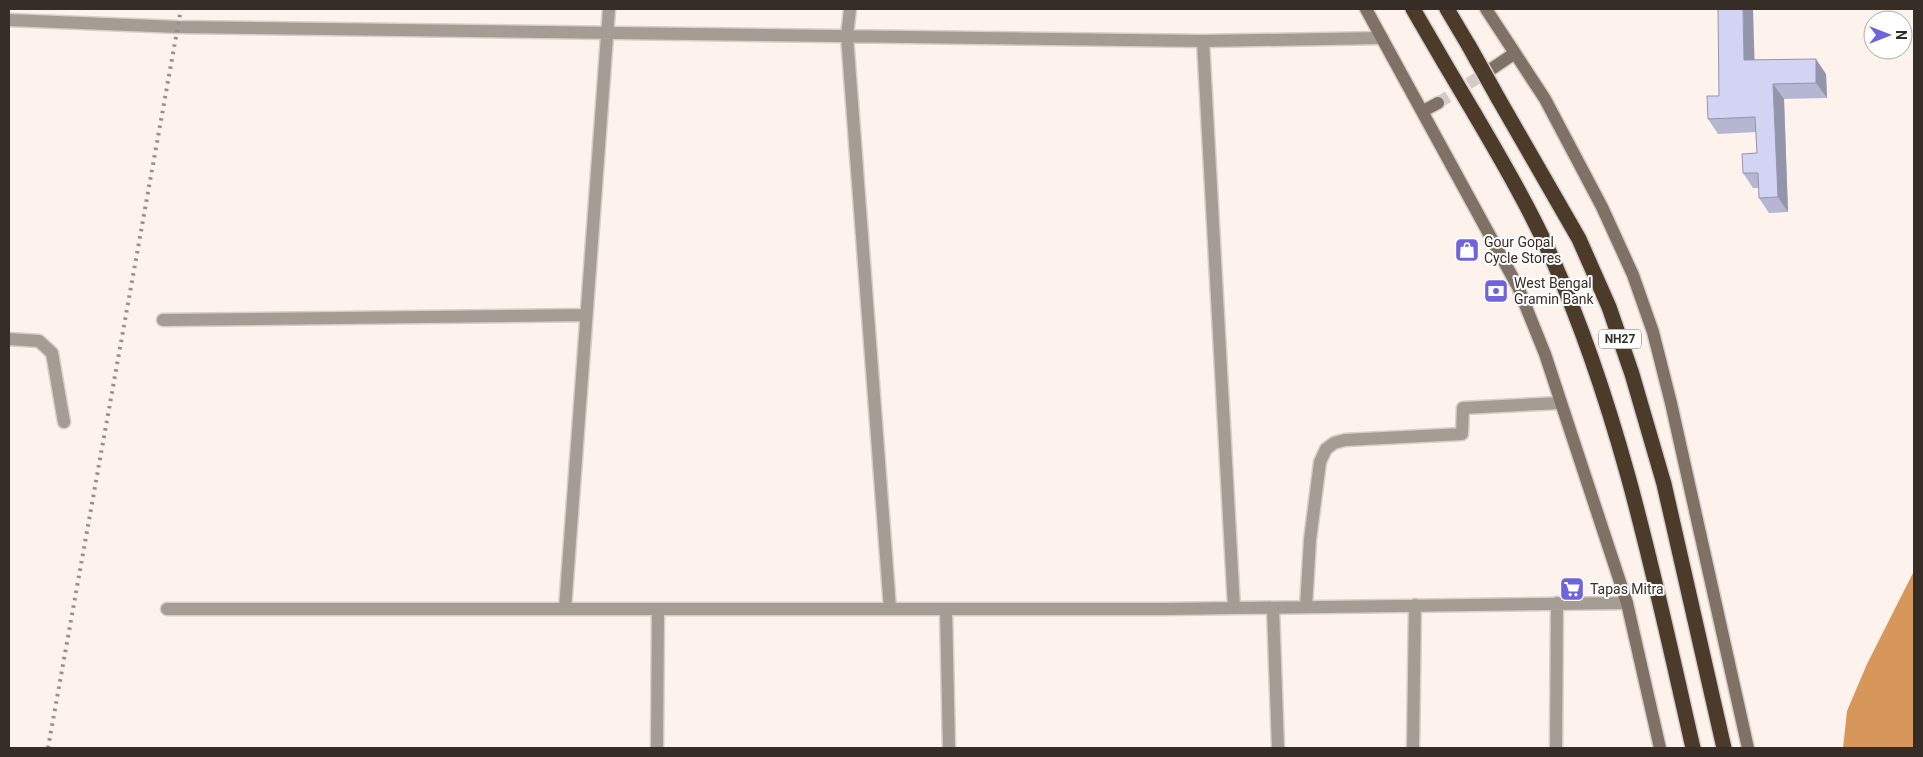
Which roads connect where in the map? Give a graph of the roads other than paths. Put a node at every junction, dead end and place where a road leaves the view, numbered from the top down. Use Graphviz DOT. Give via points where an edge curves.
graph roads {
  1 [pos="609,9"];
  2 [pos="850,9"];
  3 [pos="1366,9"];
  4 [pos="1413,9"];
  5 [pos="1447,9"];
  6 [pos="1486,9"];
  7 [pos="9,20"];
  8 [pos="607,33"];
  9 [pos="847,36"];
  10 [pos="1382,38"];
  11 [pos="1202,41"];
  12 [pos="1515,53"];
  13 [pos="1490,70"];
  14 [pos="1438,103"];
  15 [pos="1423,111"];
  16 [pos="586,315"];
  17 [pos="162,320"];
  18 [pos="9,339"];
  19 [pos="1560,403"];
  20 [pos="64,422"];
  21 [pos="1557,603"];
  22 [pos="1626,603"];
  23 [pos="1414,605"];
  24 [pos="1306,607"];
  25 [pos="1234,608"];
  26 [pos="1273,608"];
  27 [pos="167,609"];
  28 [pos="565,609"];
  29 [pos="658,609"];
  30 [pos="890,609"];
  31 [pos="946,609"];
  32 [pos="657,748"];
  33 [pos="949,748"];
  34 [pos="1278,748"];
  35 [pos="1413,748"];
  36 [pos="1556,748"];
  37 [pos="1660,748"];
  38 [pos="1693,748"];
  39 [pos="1724,748"];
  40 [pos="1748,748"];
  1 -- 8 [label="street"];
  2 -- 9 [label="street"];
  3 -- 10 [label="street"];
  4 -- 38 [label="highway, NH27, bridge" via="1551,255 1589,349 1622,449"];
  5 -- 39 [label="highway, NH27, bridge" via="1579,239 1608,307 1632,374 1664,484"];
  6 -- 12 [label="street"];
  7 -- 8 [label="street" via="178,27"];
  8 -- 9 [label="street"];
  8 -- 16 [label="street"];
  9 -- 11 [label="street"];
  9 -- 30 [label="street"];
  10 -- 11 [label="street"];
  10 -- 15 [label="street"];
  11 -- 25 [label="street"];
  12 -- 13 [label="street"];
  12 -- 40 [label="street" via="1545,99 1602,207 1633,275 1653,332"];
  14 -- 15 [label="street"];
  15 -- 19 [label="street" via="1518,287"];
  16 -- 17 [label="street"];
  16 -- 28 [label="street"];
  18 -- 20 [label="street" via="39,341 52,353"];
  19 -- 22 [label="street"];
  19 -- 24 [label="street" via="1463,408 1462,434 1345,440 1326,449 1320,462 1312,521"];
  21 -- 22 [label="street"];
  21 -- 23 [label="street"];
  21 -- 36 [label="street"];
  22 -- 37 [label="street"];
  23 -- 24 [label="street"];
  23 -- 35 [label="street"];
  24 -- 26 [label="street"];
  25 -- 26 [label="street"];
  25 -- 31 [label="street"];
  26 -- 34 [label="street"];
  27 -- 28 [label="street"];
  28 -- 29 [label="street"];
  29 -- 30 [label="street"];
  29 -- 32 [label="street"];
  30 -- 31 [label="street"];
  31 -- 33 [label="street"];
}
